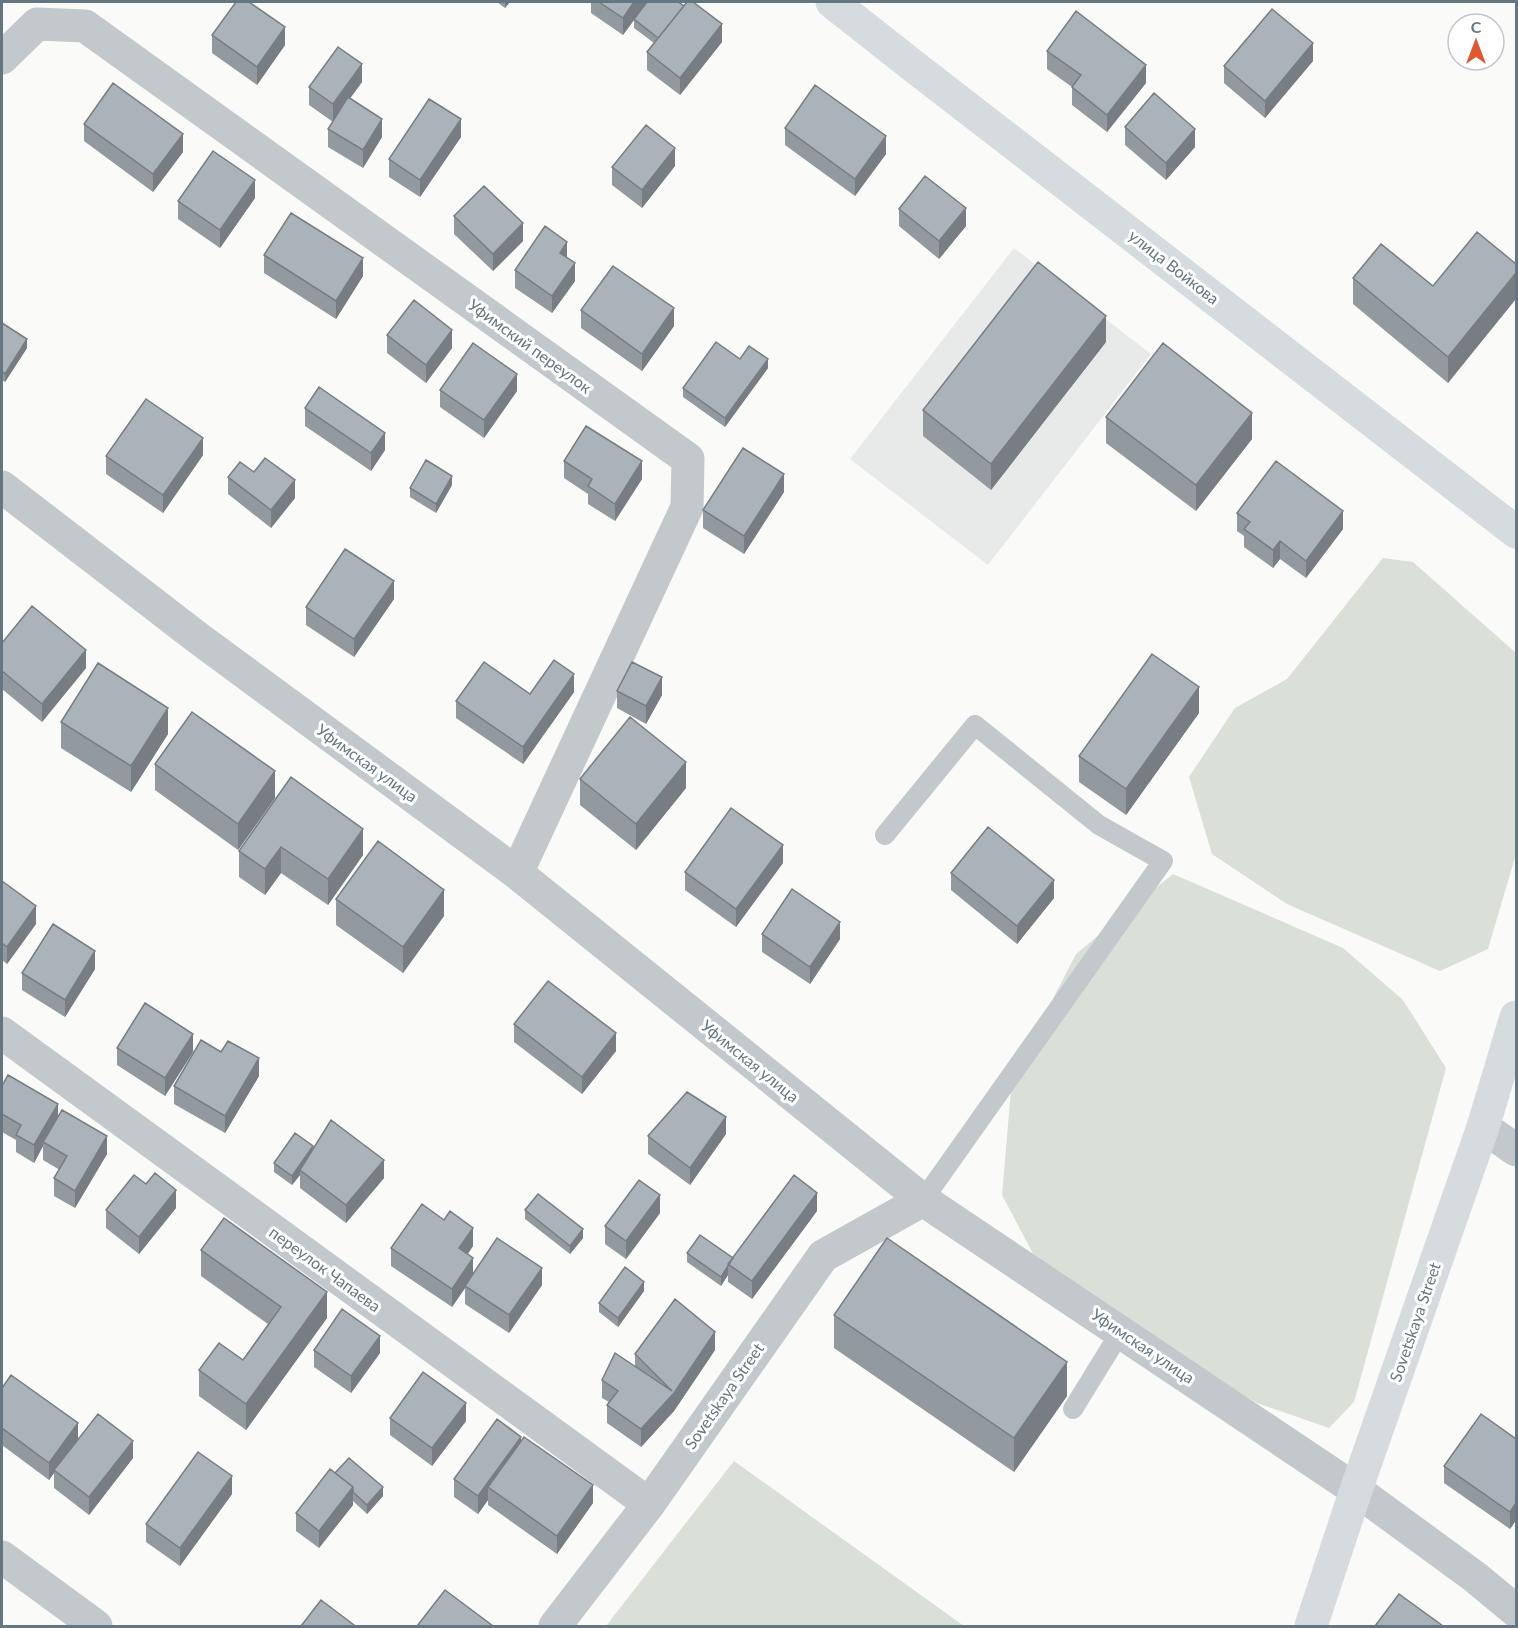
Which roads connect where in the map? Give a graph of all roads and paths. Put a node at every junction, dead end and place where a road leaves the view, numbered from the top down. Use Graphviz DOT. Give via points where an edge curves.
graph roads {
  1 [pos="832,2"];
  2 [pos="2,58"];
  3 [pos="2,487"];
  4 [pos="1516,532"];
  5 [pos="885,835"];
  6 [pos="517,873"];
  7 [pos="1516,1017"];
  8 [pos="2,1033"];
  9 [pos="1483,1127"];
  10 [pos="1516,1150"];
  11 [pos="923,1200"];
  12 [pos="1121,1331"];
  13 [pos="1073,1409"];
  14 [pos="1356,1490"];
  15 [pos="649,1504"];
  16 [pos="2,1557"];
  17 [pos="1516,1611"];
  18 [pos="96,1626"];
  19 [pos="555,1626"];
  20 [pos="1311,1626"];
  1 -- 4 [label="main road, улица Войкова"];
  2 -- 6 [label="street, Уфимский переулок" via="37,24 85,26 688,459 687,507"];
  3 -- 6 [label="street, Уфимская улица" via="198,639"];
  5 -- 11 [label="lane" via="975,725 1099,825 1163,861"];
  6 -- 11 [label="street, Уфимская улица"];
  7 -- 9 [label="main road, Sovetskaya Street"];
  8 -- 15 [label="street, переулок Чапаева"];
  9 -- 10 [label="street"];
  9 -- 14 [label="main road, Sovetskaya Street"];
  11 -- 12 [label="street, Уфимская улица"];
  11 -- 15 [label="street, Sovetskaya Street" via="823,1256"];
  12 -- 13 [label="lane"];
  12 -- 14 [label="street, Уфимская улица"];
  14 -- 17 [label="street, Уфимская улица"];
  14 -- 20 [label="main road, Sovetskaya Street"];
  15 -- 19 [label="street, Sovetskaya Street"];
  16 -- 18 [label="street"];
}
